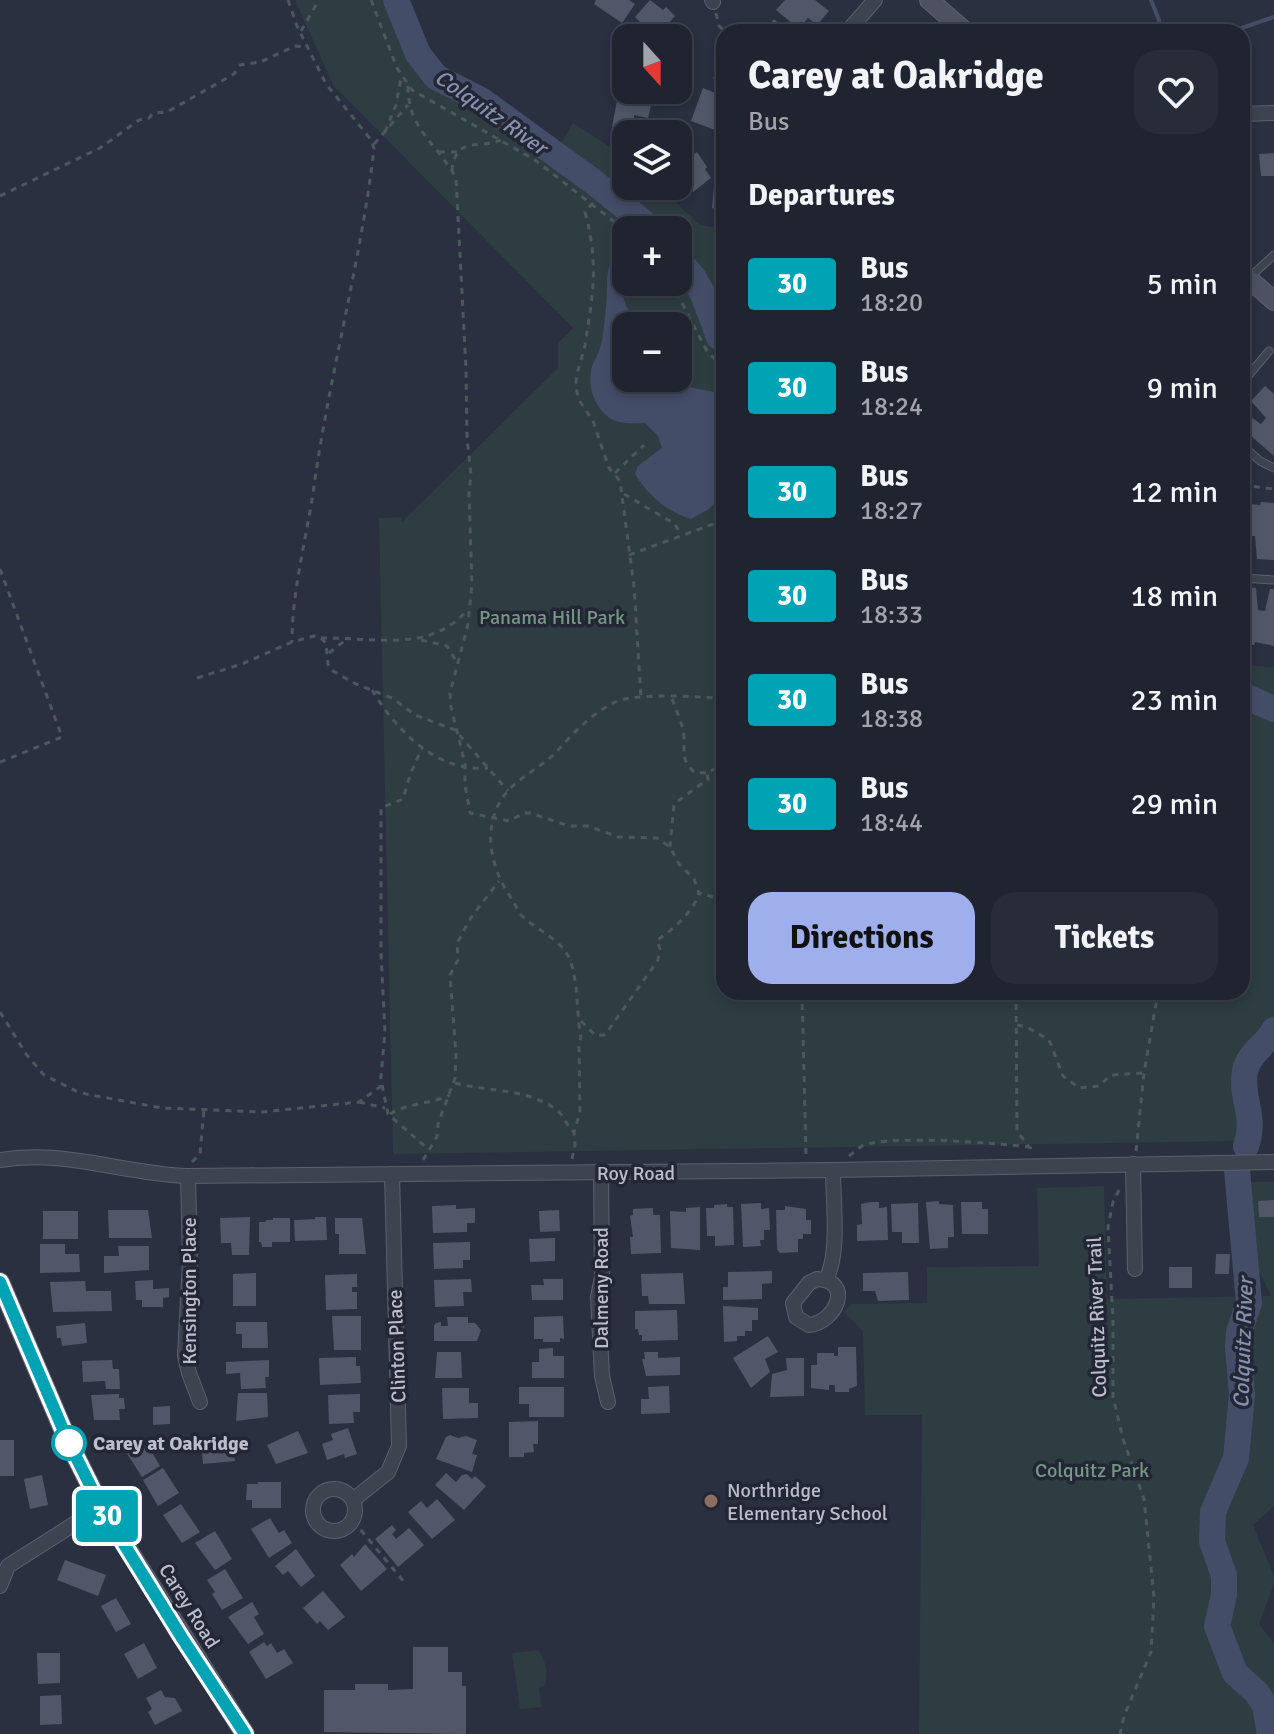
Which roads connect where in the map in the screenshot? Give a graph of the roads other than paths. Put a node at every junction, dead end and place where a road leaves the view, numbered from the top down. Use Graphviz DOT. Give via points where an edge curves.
graph roads {
  1 [pos="875,0"];
  2 [pos="929,0"];
  3 [pos="854,24"];
  4 [pos="957,24"];
  5 [pos="1274,113"];
  6 [pos="1250,114"];
  7 [pos="1274,255"];
  8 [pos="1250,272"];
  9 [pos="1250,280"];
  10 [pos="1274,301"];
  11 [pos="1269,351"];
  12 [pos="1250,374"];
  13 [pos="1250,452"];
  14 [pos="1274,468"];
  15 [pos="1250,578"];
  16 [pos="1274,580"];
  17 [pos="0,1160"];
  18 [pos="1274,1162"];
  19 [pos="835,1164"];
  20 [pos="1133,1164"];
  21 [pos="601,1173"];
  22 [pos="392,1174"];
  23 [pos="188,1176"];
  24 [pos="1135,1269"];
  25 [pos="826,1280"];
  26 [pos="0,1282"];
  27 [pos="200,1402"];
  28 [pos="608,1402"];
  29 [pos="353,1500"];
  30 [pos="101,1507"];
  31 [pos="0,1586"];
  32 [pos="245,1734"];
  1 -- 3 [label="street"];
  2 -- 4 [label="street"];
  5 -- 6 [label="street"];
  7 -- 8 [label="lane"];
  9 -- 10 [label="street"];
  11 -- 12 [label="lane"];
  13 -- 14 [label="lane"];
  15 -- 16 [label="lane"];
  17 -- 23 [label="street, Roy Road" via="62,1157"];
  18 -- 20 [label="street, Roy Road"];
  19 -- 20 [label="street, Roy Road"];
  19 -- 21 [label="street, Roy Road" via="798,1171"];
  19 -- 25 [label="street" via="833,1267"];
  20 -- 24 [label="street"];
  21 -- 22 [label="street, Roy Road"];
  21 -- 28 [label="street, Dalmeny Road" via="598,1297"];
  22 -- 23 [label="street, Roy Road"];
  22 -- 29 [label="street, Clinton Place" via="399,1446 388,1472"];
  23 -- 27 [label="street, Kensington Place" via="185,1356"];
  26 -- 30 [label="street, Carey Road"];
  29 -- 29 [label="street" via="355,1516 336,1531 321,1526 313,1511 318,1496 332,1488"];
  30 -- 31 [label="street" via="8,1566"];
  30 -- 32 [label="street, Carey Road"];
}
